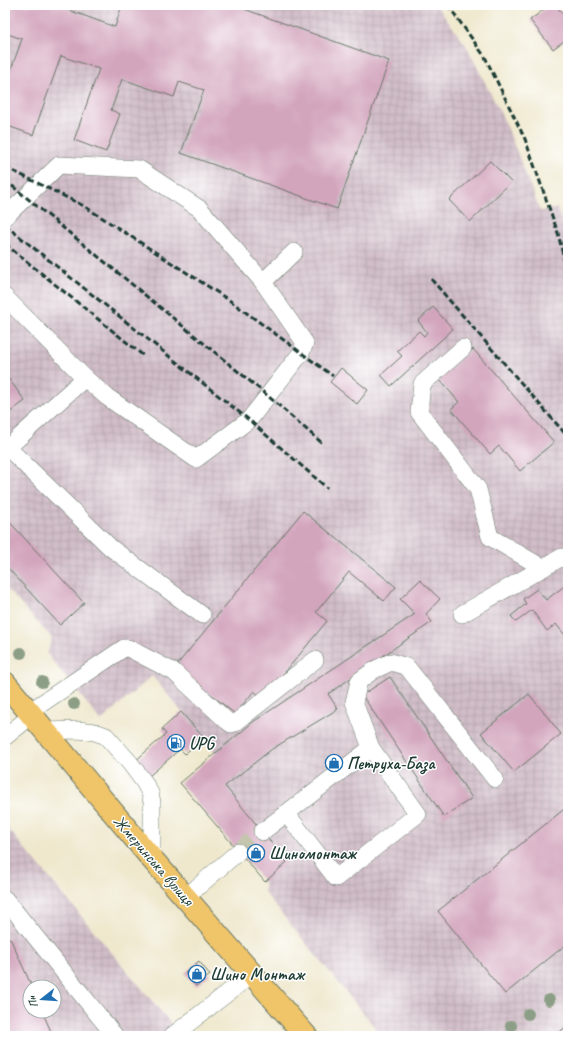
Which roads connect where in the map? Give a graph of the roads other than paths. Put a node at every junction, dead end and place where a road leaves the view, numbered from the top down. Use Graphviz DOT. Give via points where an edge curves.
graph roads {
  1 [pos="5,217"];
  2 [pos="294,252"];
  3 [pos="263,282"];
  4 [pos="5,298"];
  5 [pos="464,348"];
  6 [pos="85,378"];
  7 [pos="7,449"];
  8 [pos="568,557"];
  9 [pos="544,568"];
  10 [pos="462,614"];
  11 [pos="202,615"];
  12 [pos="315,660"];
  13 [pos="5,683"];
  14 [pos="35,719"];
  15 [pos="5,736"];
  16 [pos="371,748"];
  17 [pos="495,779"];
  18 [pos="286,813"];
  19 [pos="262,832"];
  20 [pos="238,852"];
  21 [pos="152,859"];
  22 [pos="186,897"];
  23 [pos="5,899"];
  24 [pos="252,974"];
  25 [pos="115,1036"];
  26 [pos="172,1036"];
  27 [pos="306,1036"];
  1 -- 3 [label="lane" via="59,165 139,169 200,209"];
  2 -- 3 [label="lane"];
  3 -- 6 [label="lane" via="306,343 249,420 196,459 106,397"];
  4 -- 6 [label="lane"];
  5 -- 9 [label="lane" via="422,384 419,412 478,489 490,537"];
  6 -- 7 [label="lane"];
  7 -- 11 [label="lane" via="110,548"];
  8 -- 9 [label="lane" via="562,557"];
  9 -- 10 [label="lane"];
  12 -- 14 [label="lane" via="231,724 174,672 124,648"];
  13 -- 14 [label="main road, Жмеринська вулиця"];
  14 -- 15 [label="lane"];
  14 -- 21 [label="main road, Жмеринська вулиця"];
  14 -- 21 [label="lane" via="106,736 130,763 150,793"];
  16 -- 17 [label="lane" via="354,702 359,681 391,662 408,667"];
  16 -- 18 [label="lane"];
  16 -- 18 [label="lane" via="418,814 336,878"];
  18 -- 19 [label="lane"];
  20 -- 22 [label="lane"];
  21 -- 22 [label="main road, Жмеринська вулиця"];
  22 -- 24 [label="main road, Жмеринська вулиця"];
  23 -- 25 [label="lane"];
  24 -- 26 [label="lane"];
  24 -- 27 [label="main road, Жмеринська вулиця"];
}
